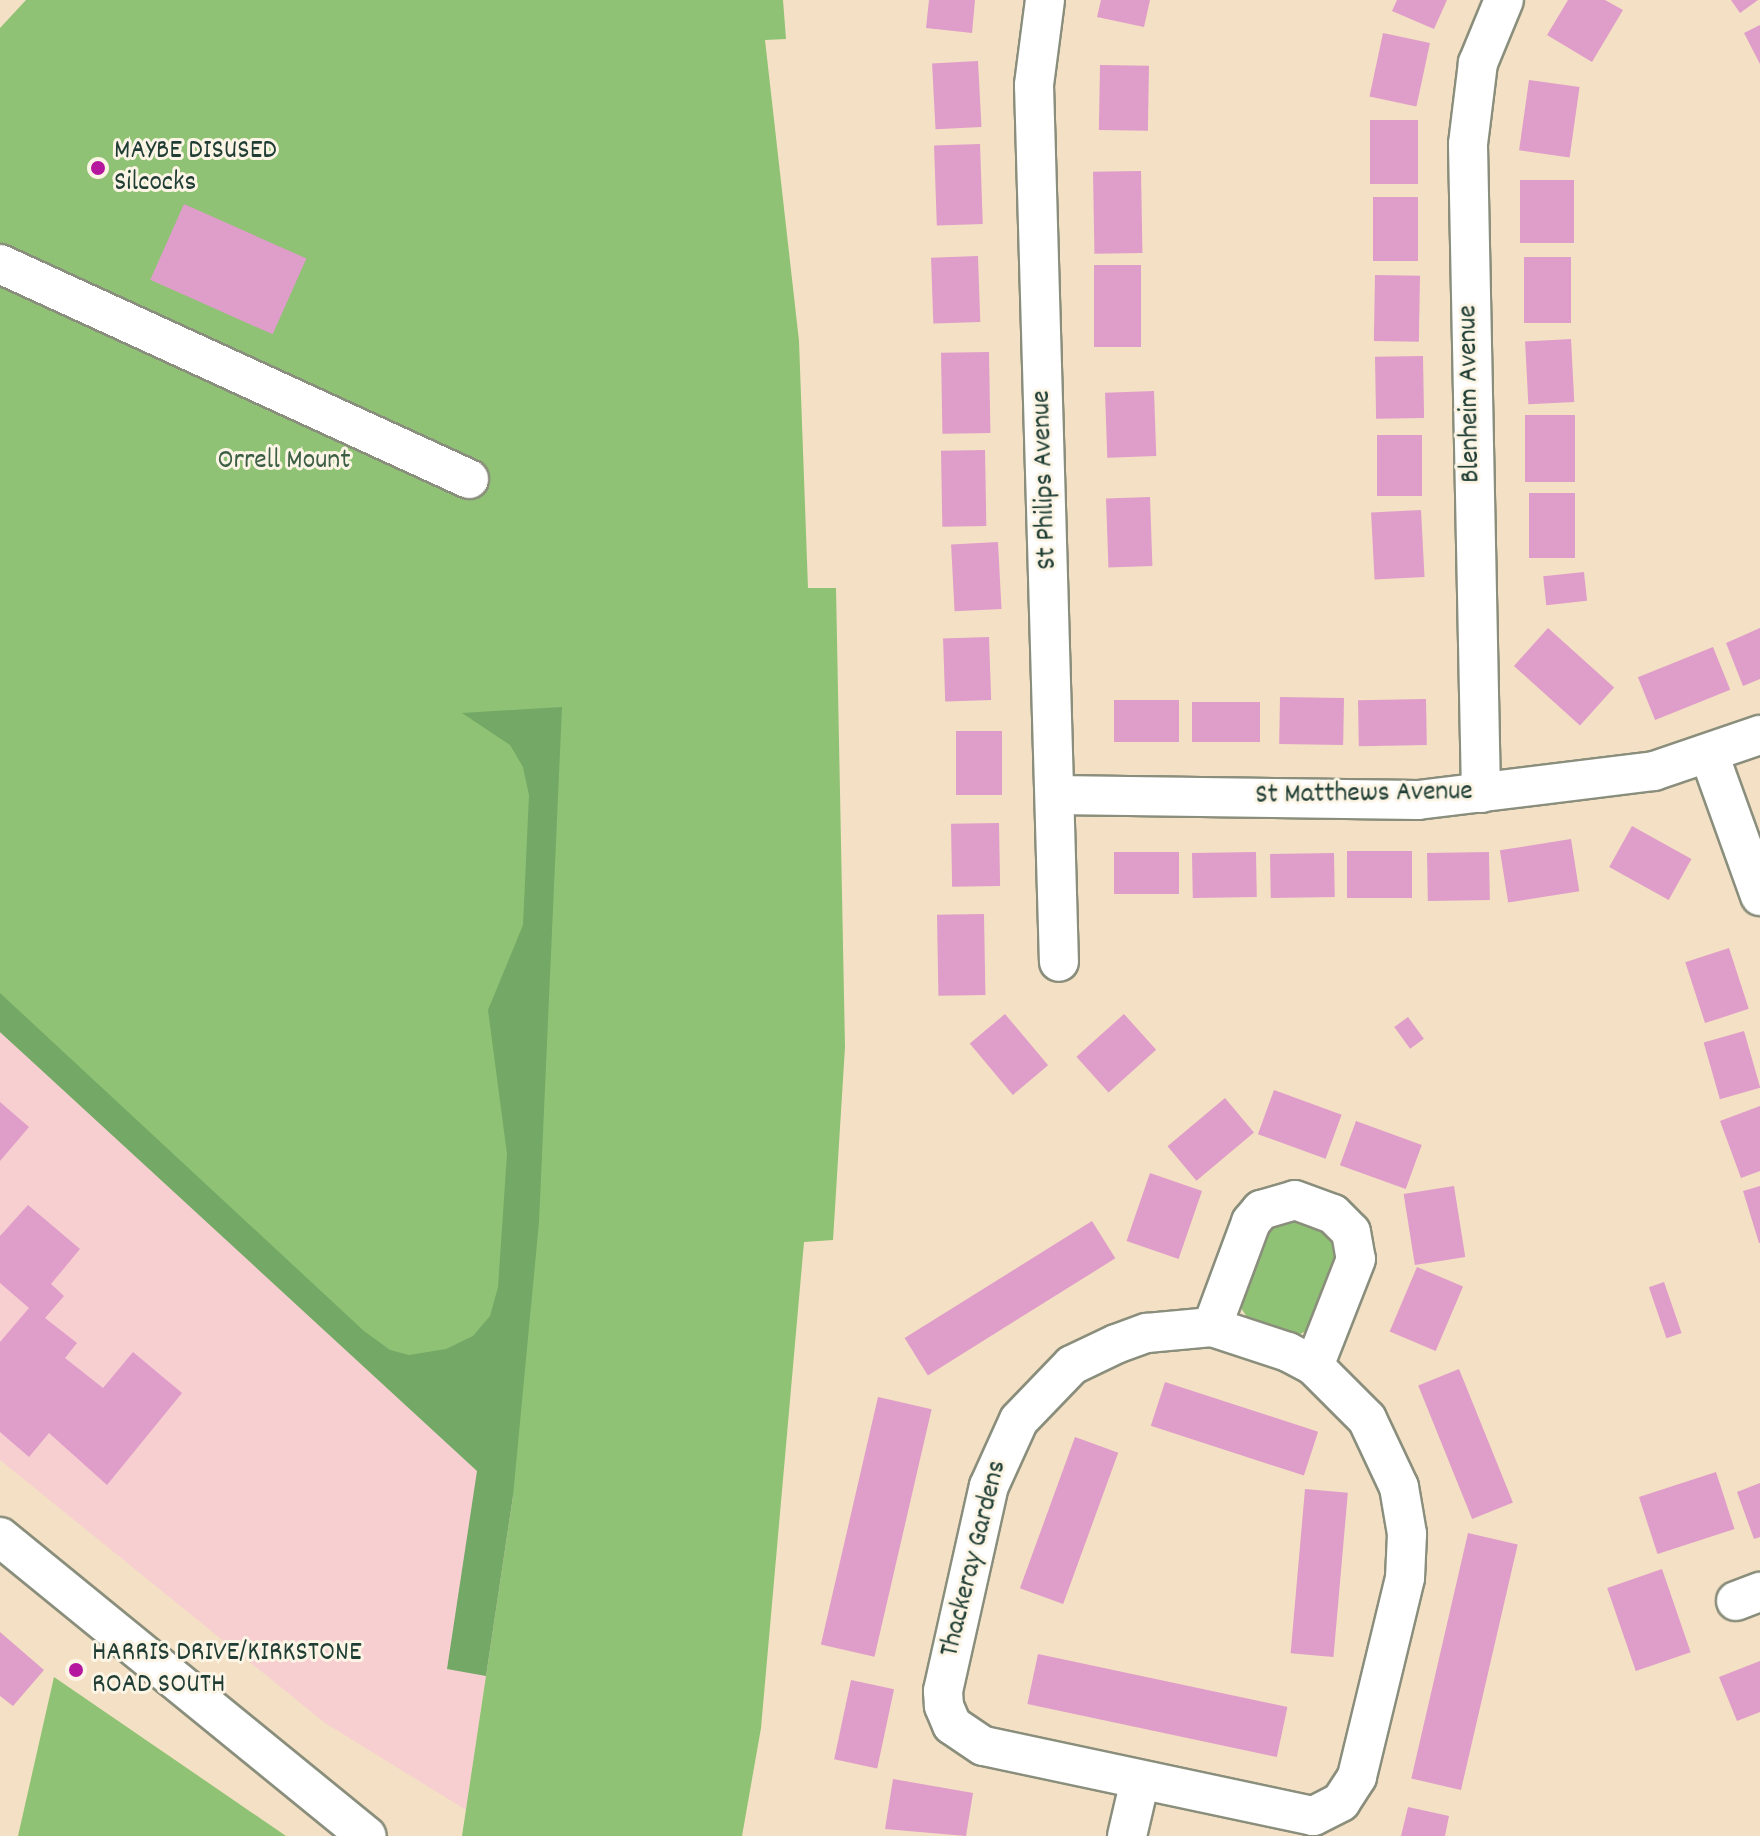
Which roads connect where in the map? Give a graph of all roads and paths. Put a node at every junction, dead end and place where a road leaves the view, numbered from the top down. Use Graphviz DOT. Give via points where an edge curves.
graph roads {
  1 [pos="1045,0"];
  2 [pos="1504,0"];
  3 [pos="0,264"];
  4 [pos="469,479"];
  5 [pos="1760,735"];
  6 [pos="1709,754"];
  7 [pos="1481,793"];
  8 [pos="1056,795"];
  9 [pos="1760,896"];
  10 [pos="1059,962"];
  11 [pos="1212,1327"];
  12 [pos="1314,1366"];
  13 [pos="0,1537"];
  14 [pos="1140,1780"];
  15 [pos="366,1836"];
  16 [pos="1127,1836"];
  1 -- 8 [label="street, St Philips Avenue" via="1034,85"];
  2 -- 7 [label="street, Blenheim Avenue" via="1478,63 1468,144"];
  3 -- 4 [label="street"];
  5 -- 6 [label="street, St Matthews Avenue"];
  6 -- 7 [label="street, St Matthews Avenue" via="1654,771"];
  6 -- 9 [label="street"];
  7 -- 8 [label="street, St Matthews Avenue" via="1418,800"];
  8 -- 10 [label="street, St Philips Avenue"];
  11 -- 12 [label="street, Thackeray Gardens"];
  11 -- 12 [label="street" via="1251,1222 1261,1210 1295,1200 1333,1214 1351,1232 1356,1259"];
  11 -- 14 [label="street, Thackeray Gardens" via="1147,1333 1105,1349 1072,1365 1019,1420 989,1486 943,1691 952,1725 965,1739"];
  12 -- 14 [label="street, Thackeray Gardens" via="1373,1429 1399,1487 1407,1534 1405,1578 1357,1777 1341,1802 1313,1816"];
  13 -- 15 [label="street"];
  14 -- 16 [label="street"];
}
